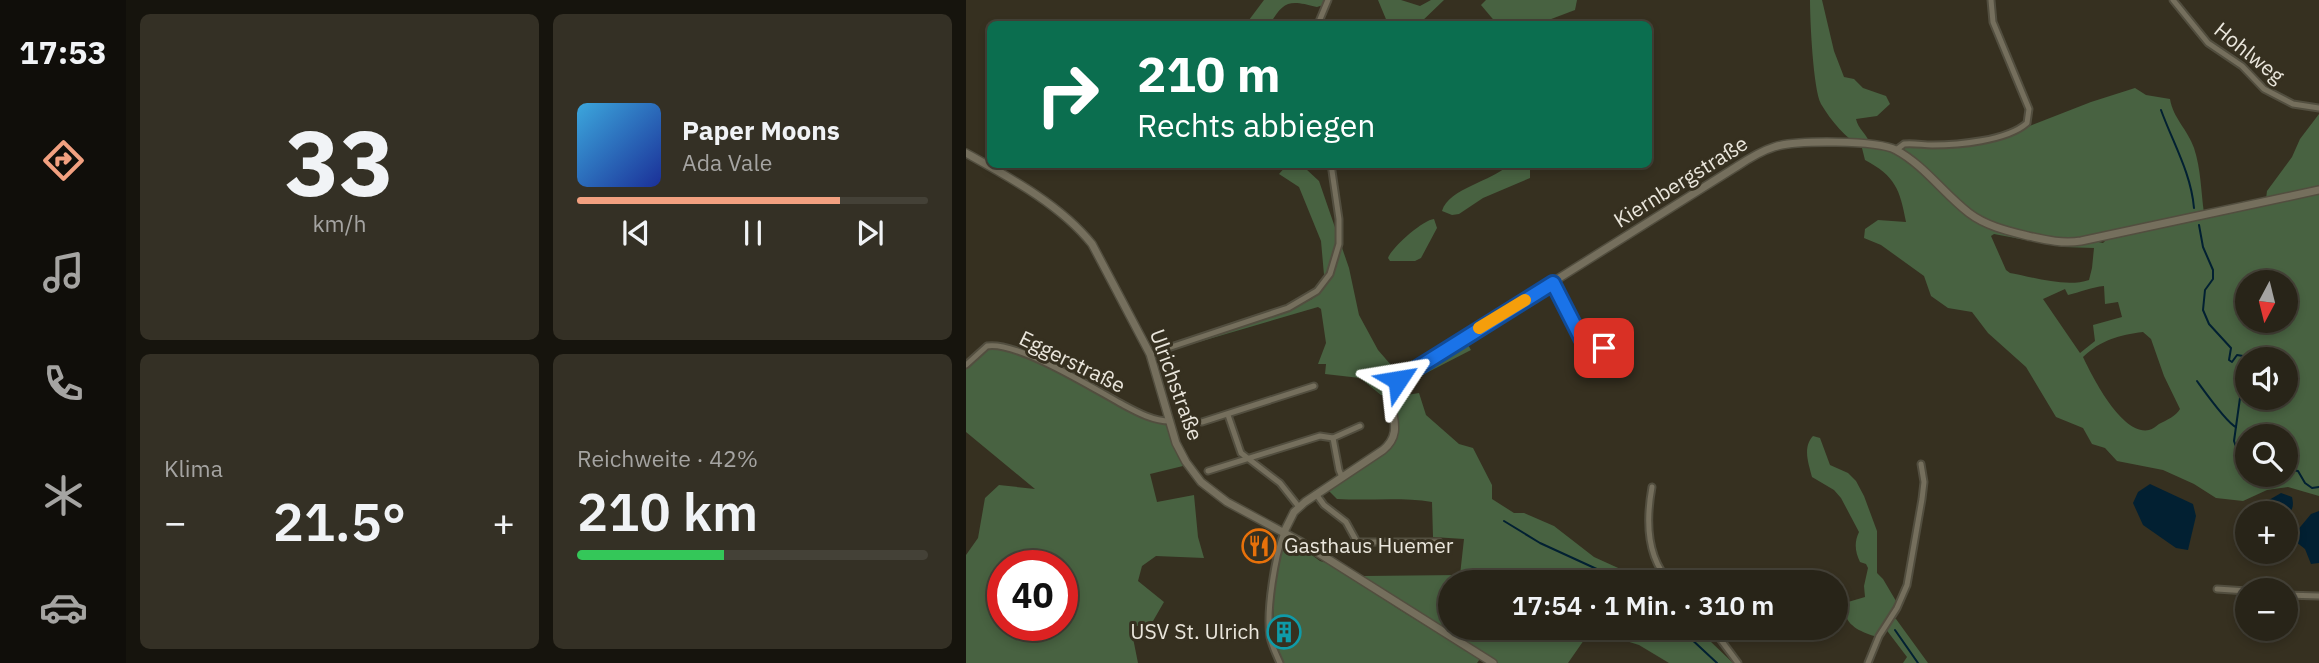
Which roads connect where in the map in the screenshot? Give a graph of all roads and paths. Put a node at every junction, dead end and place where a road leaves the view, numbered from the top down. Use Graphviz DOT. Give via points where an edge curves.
graph roads {
  1 [pos="1328,0"];
  2 [pos="1991,0"];
  3 [pos="2173,0"];
  4 [pos="1319,21"];
  5 [pos="2319,108"];
  6 [pos="1896,150"];
  7 [pos="966,153"];
  8 [pos="987,164"];
  9 [pos="994,168"];
  10 [pos="1332,168"];
  11 [pos="2319,190"];
  12 [pos="1553,283"];
  13 [pos="1150,354"];
  14 [pos="966,365"];
  15 [pos="1617,369"];
  16 [pos="1314,386"];
  17 [pos="1228,415"];
  18 [pos="1170,421"];
  19 [pos="1202,422"];
  20 [pos="1360,426"];
  21 [pos="1333,438"];
  22 [pos="1246,458"];
  23 [pos="1921,464"];
  24 [pos="1208,471"];
  25 [pos="1342,477"];
  26 [pos="1652,487"];
  27 [pos="1315,494"];
  28 [pos="1299,507"];
  29 [pos="1284,532"];
  30 [pos="1439,542"];
  31 [pos="1660,570"];
  32 [pos="2217,589"];
  33 [pos="2235,590"];
  34 [pos="2298,595"];
  35 [pos="2319,596"];
  36 [pos="1721,640"];
  37 [pos="1280,663"];
  38 [pos="1493,663"];
  39 [pos="1738,663"];
  40 [pos="1868,663"];
  1 -- 4 [label="street"];
  2 -- 6 [label="street" via="1993,22 2027,104 2026,123 1993,138 1904,144"];
  3 -- 5 [label="street, Hohlweg" via="2208,43 2242,65 2264,89 2293,104"];
  6 -- 11 [label="street, Kiernbergstraße" via="1970,214 2014,232 2059,242"];
  6 -- 12 [label="street, Kiernbergstraße" via="1872,143 1774,147"];
  7 -- 8 [label="street, Ulrichstraße"];
  9 -- 13 [label="street, Ulrichstraße" via="1018,181 1088,238"];
  10 -- 13 [label="street" via="1339,244 1330,274 1317,292 1288,308"];
  12 -- 15 [label="street" via="1582,340 1604,348"];
  12 -- 25 [label="street, Kiernbergstraße" via="1398,380 1390,394 1396,427 1391,442"];
  13 -- 18 [label="street, Ulrichstraße"];
  14 -- 18 [label="street, Eggerstraße" via="987,346 1009,348 1138,412"];
  16 -- 17 [label="street"];
  17 -- 19 [label="street"];
  17 -- 22 [label="street"];
  18 -- 29 [label="street, Ulrichstraße" via="1181,452 1201,482 1227,502"];
  20 -- 21 [label="street"];
  21 -- 22 [label="street" via="1320,436"];
  21 -- 25 [label="street"];
  22 -- 24 [label="street"];
  22 -- 28 [label="street" via="1280,483"];
  23 -- 40 [label="street" via="1924,482 1907,585"];
  25 -- 27 [label="street, Kiernbergstraße"];
  26 -- 31 [label="street" via="1649,525"];
  27 -- 28 [label="street, Kiernbergstraße"];
  27 -- 30 [label="street" via="1346,522 1357,542"];
  28 -- 29 [label="street, Kiernbergstraße"];
  29 -- 37 [label="street" via="1274,573 1269,628"];
  29 -- 38 [label="street, Ulrichstraße"];
  32 -- 33 [label="street"];
  34 -- 35 [label="street"];
  36 -- 39 [label="street"];
}
